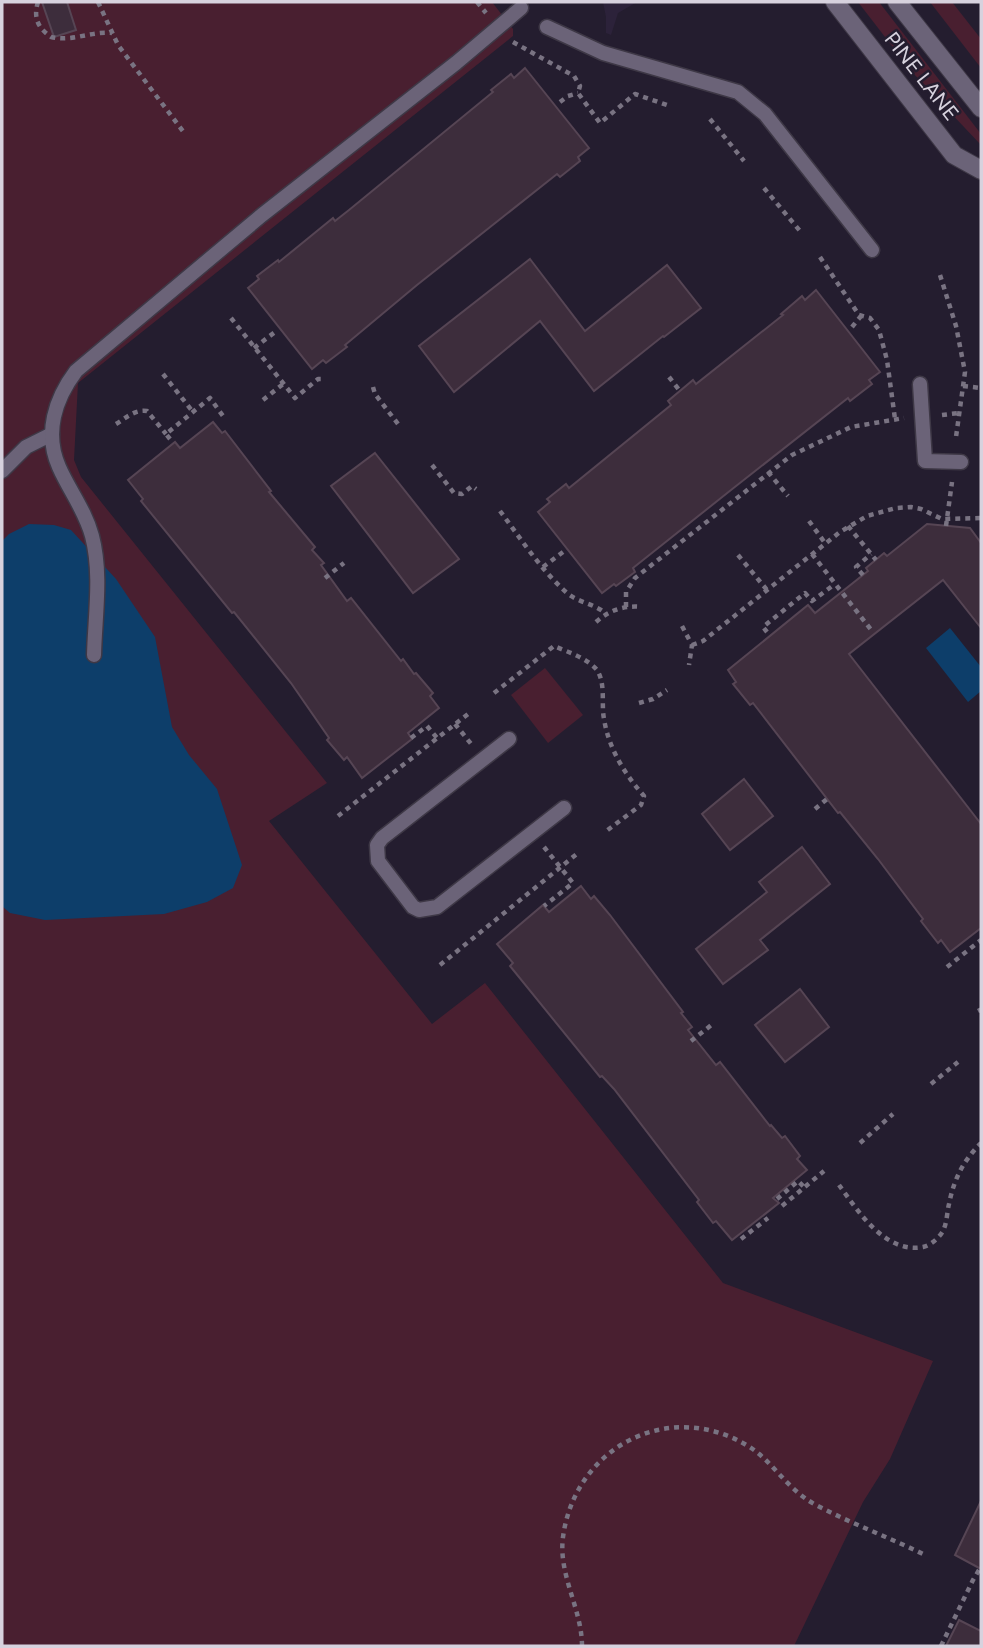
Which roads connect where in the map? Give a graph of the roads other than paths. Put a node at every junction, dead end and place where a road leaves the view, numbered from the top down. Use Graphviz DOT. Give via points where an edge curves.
graph roads {
  1 [pos="835,2"];
  2 [pos="897,2"];
  3 [pos="522,8"];
  4 [pos="547,27"];
  5 [pos="981,108"];
  6 [pos="981,170"];
  7 [pos="873,250"];
  8 [pos="920,384"];
  9 [pos="52,433"];
  10 [pos="961,462"];
  11 [pos="2,471"];
  12 [pos="94,655"];
  13 [pos="509,739"];
  14 [pos="564,808"];
  1 -- 6 [label="main road, PINE LANE" via="954,155"];
  2 -- 5 [label="main road, PINE LANE"];
  3 -- 9 [label="lane" via="262,215 76,371 53,411"];
  4 -- 7 [label="lane" via="603,53 738,92 750,100"];
  8 -- 10 [label="lane" via="925,461"];
  9 -- 11 [label="lane" via="26,447"];
  9 -- 12 [label="lane" via="58,465 92,534 96,557"];
  13 -- 14 [label="lane" via="377,845 378,861 413,908 436,907"];
}
